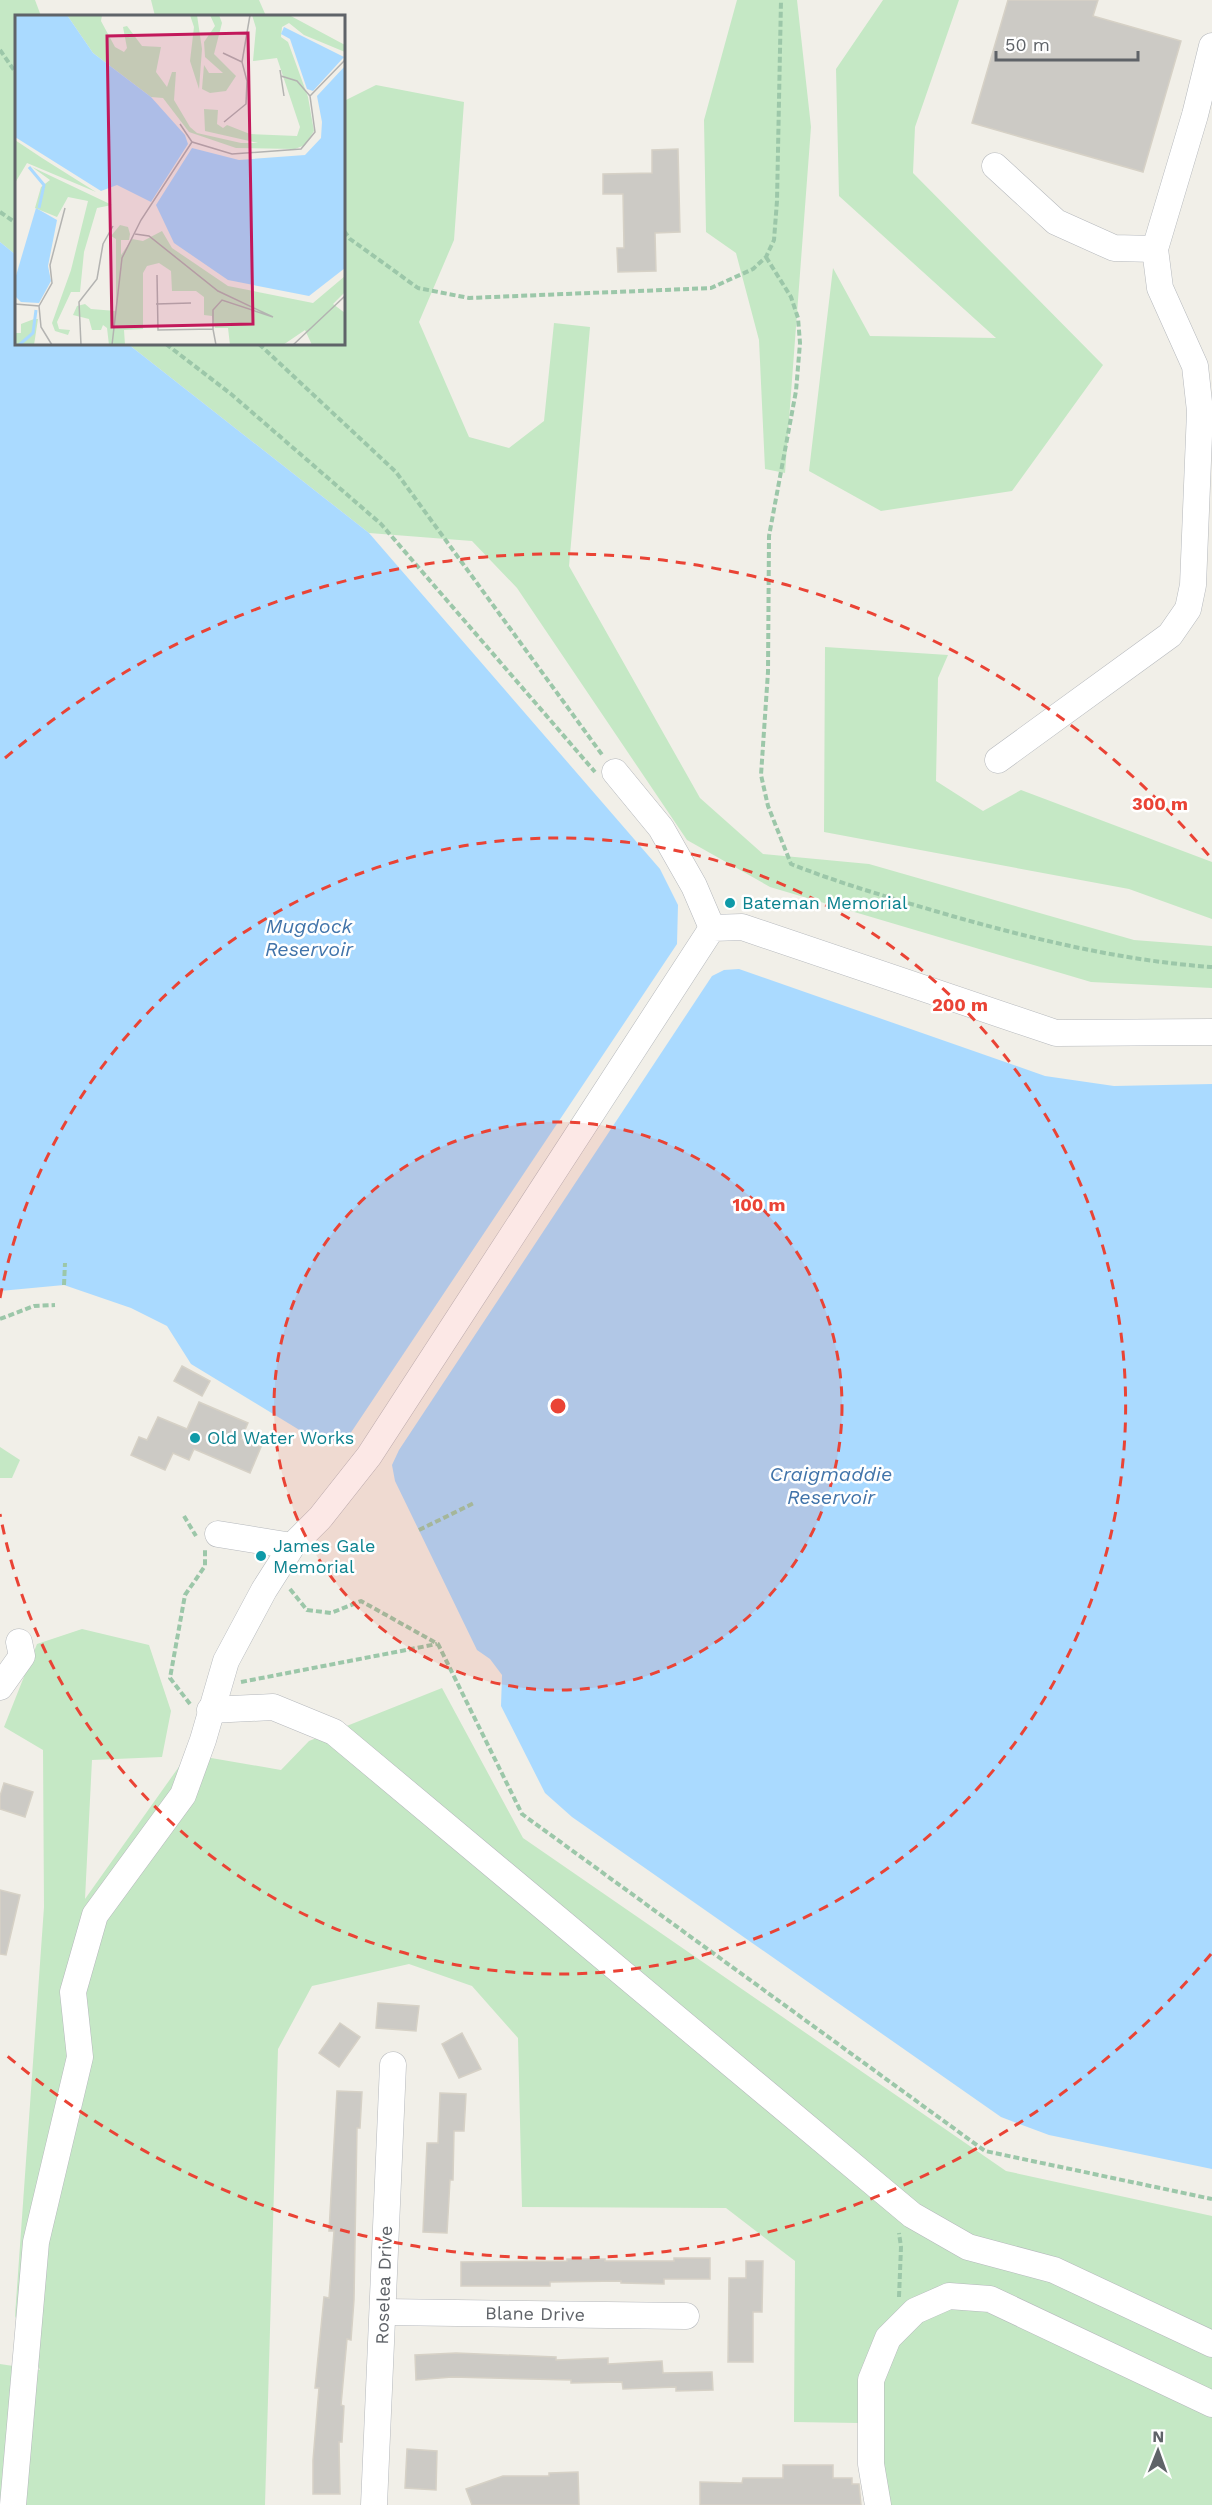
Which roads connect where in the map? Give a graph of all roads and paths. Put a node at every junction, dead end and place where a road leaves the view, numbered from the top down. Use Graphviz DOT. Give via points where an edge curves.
graph roads {
  1 [pos="781,0"];
  2 [pos="1212,46"];
  3 [pos="0,50"];
  4 [pos="15,72"];
  5 [pos="995,166"];
  6 [pos="0,212"];
  7 [pos="15,222"];
  8 [pos="345,232"];
  9 [pos="1155,249"];
  10 [pos="766,256"];
  11 [pos="167,345"];
  12 [pos="260,345"];
  13 [pos="998,760"];
  14 [pos="608,775"];
  15 [pos="712,928"];
  16 [pos="1212,967"];
  17 [pos="1212,1032"];
  18 [pos="65,1263"];
  19 [pos="64,1285"];
  20 [pos="55,1305"];
  21 [pos="0,1319"];
  22 [pos="474,1503"];
  23 [pos="184,1516"];
  24 [pos="419,1530"];
  25 [pos="218,1534"];
  26 [pos="292,1546"];
  27 [pos="264,1590"];
  28 [pos="20,1642"];
  29 [pos="438,1644"];
  30 [pos="0,1687"];
  31 [pos="214,1701"];
  32 [pos="393,2065"];
  33 [pos="1212,2199"];
  34 [pos="904,2209"];
  35 [pos="384,2312"];
  36 [pos="686,2316"];
  37 [pos="891,2336"];
  38 [pos="1212,2344"];
  39 [pos="1212,2404"];
  40 [pos="13,2505"];
  41 [pos="374,2505"];
  42 [pos="878,2505"];
  1 -- 10 [label="path" via="777,201 774,240"];
  2 -- 9 [label="street" via="1196,115"];
  3 -- 4 [label="path"];
  5 -- 9 [label="street" via="1056,222 1114,248"];
  6 -- 7 [label="path"];
  8 -- 10 [label="path" via="418,288 469,298 711,288 753,269"];
  9 -- 13 [label="street" via="1160,288 1195,366 1200,411 1193,585 1188,609 1170,635"];
  10 -- 16 [label="path" via="791,297 800,344 796,391 769,536 762,775 768,806 791,864 843,885 1023,936 1160,963"];
  11 -- 14 [label="path" via="231,394 381,524"];
  12 -- 14 [label="path" via="396,472"];
  14 -- 15 [label="street" via="661,828 694,886"];
  15 -- 17 [label="street" via="742,927 1056,1033"];
  15 -- 26 [label="street" via="369,1456 320,1518"];
  18 -- 19 [label="path"];
  20 -- 21 [label="path" via="34,1306"];
  22 -- 24 [label="path"];
  23 -- 31 [label="path" via="205,1550 205,1566 185,1595 170,1678 188,1703"];
  25 -- 26 [label="street"];
  26 -- 27 [label="street"];
  27 -- 29 [label="path" via="288,1587 308,1610 331,1613 361,1601"];
  27 -- 31 [label="street" via="226,1661"];
  28 -- 30 [label="street" via="22,1656"];
  29 -- 31 [label="path" via="246,1680"];
  29 -- 33 [label="path" via="522,1814 985,2151"];
  31 -- 34 [label="street" via="273,1707 334,1732"];
  31 -- 40 [label="street" via="183,1795 95,1915 73,1992 80,2057 36,2242"];
  32 -- 35 [label="street, Roselea Drive"];
  34 -- 37 [label="path" via="897,2219 900,2277"];
  34 -- 38 [label="street" via="968,2247 1053,2270"];
  35 -- 36 [label="street, Blane Drive"];
  35 -- 41 [label="street, Roselea Drive"];
  37 -- 39 [label="street" via="915,2311 950,2295 990,2299"];
  37 -- 42 [label="street" via="871,2380 871,2464"];
}
